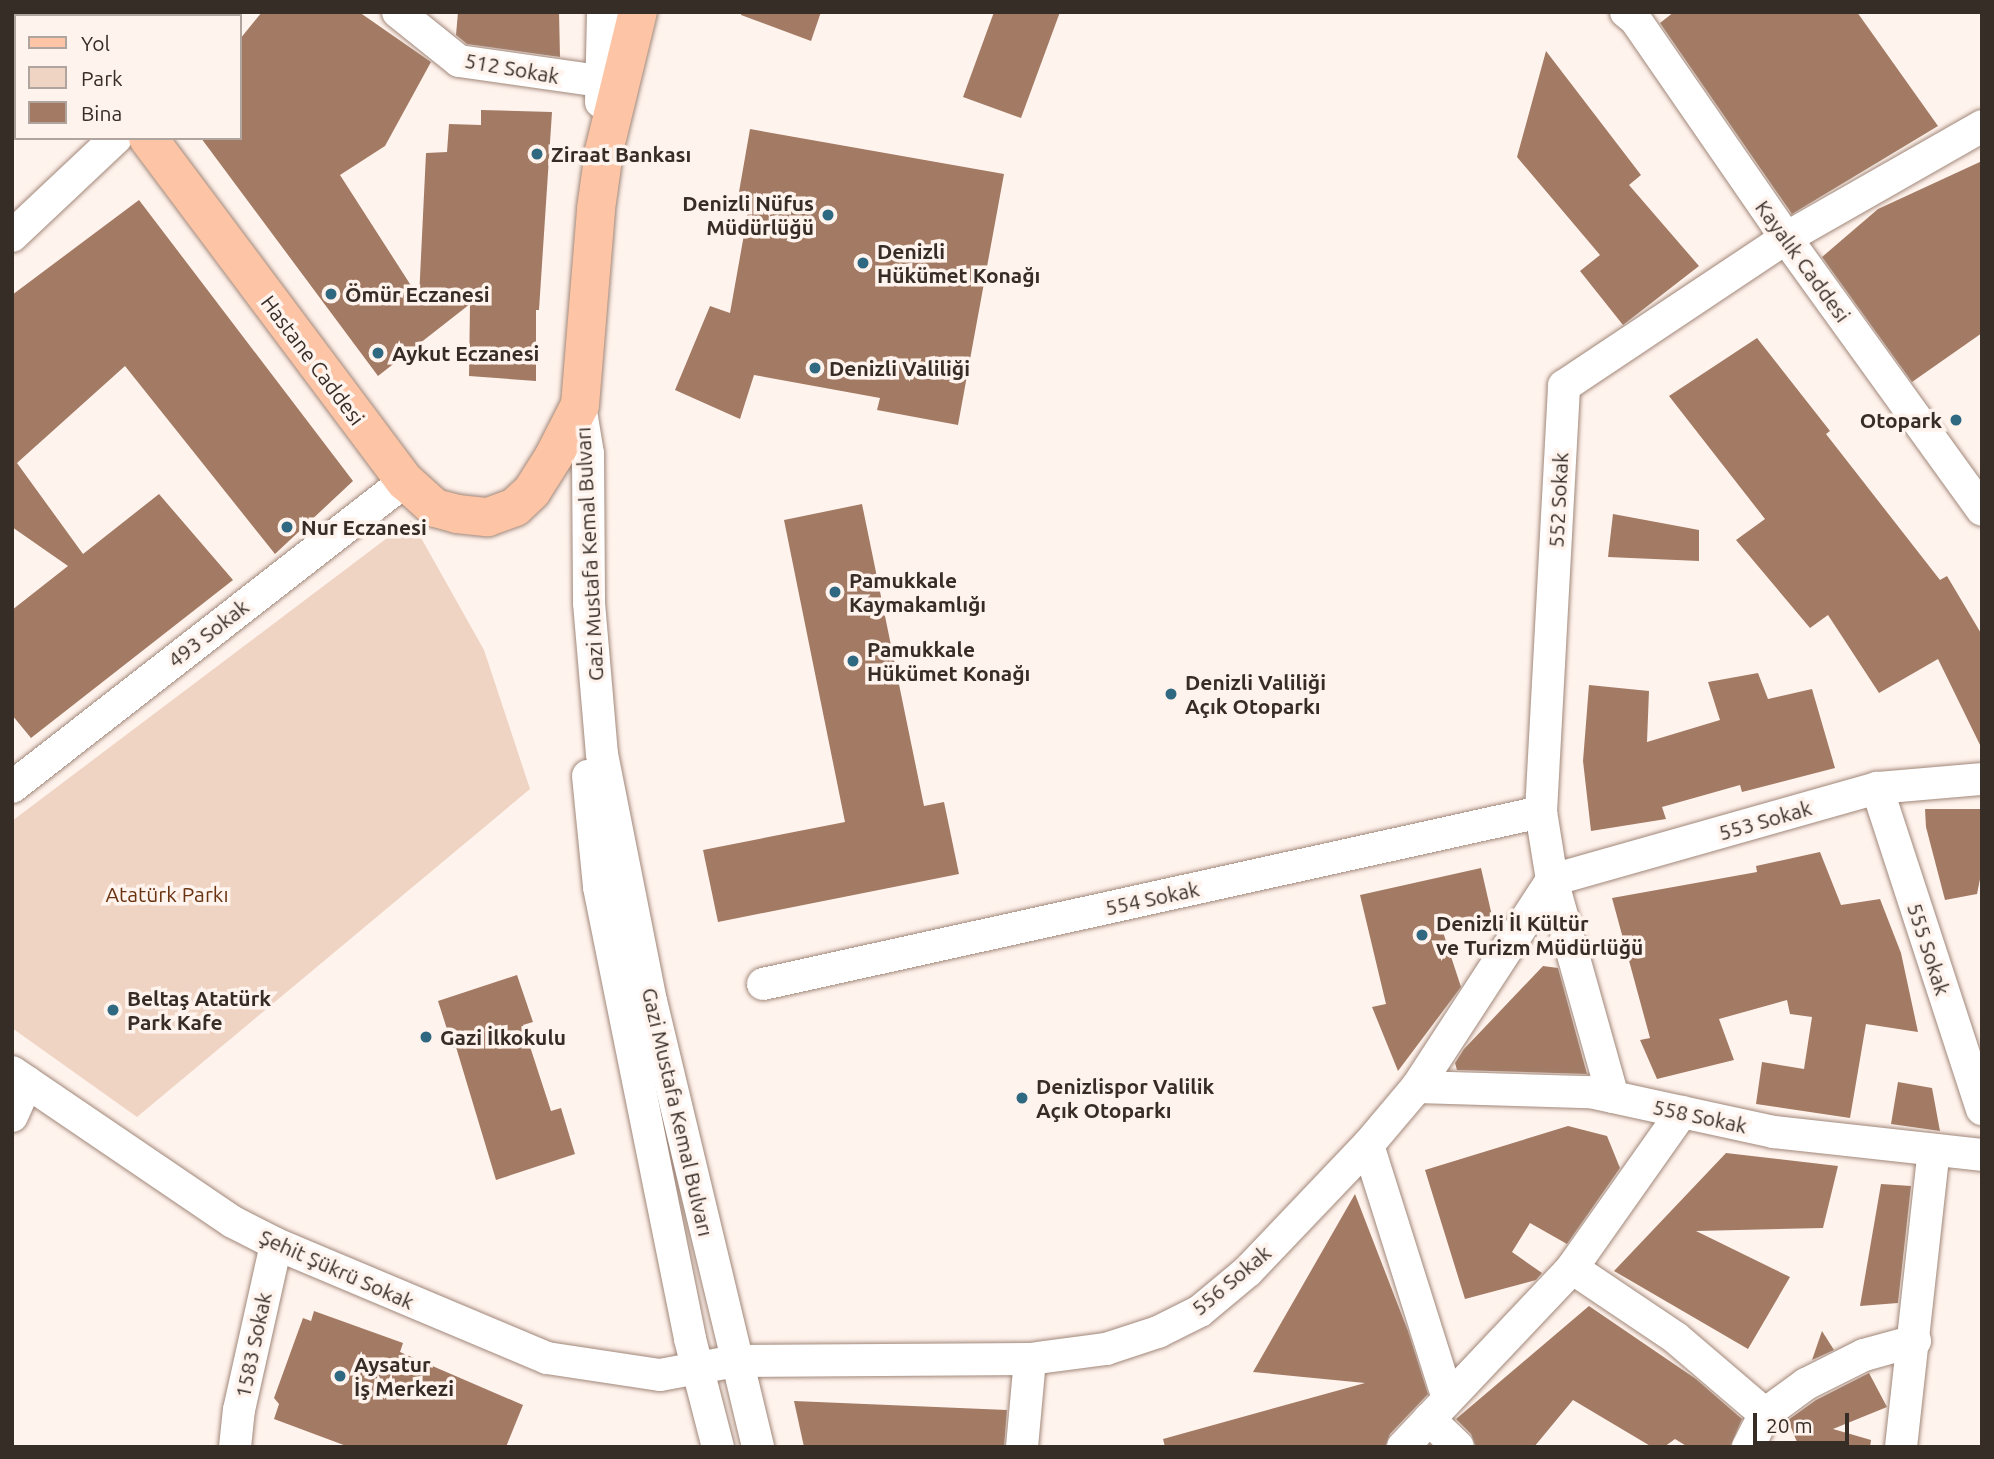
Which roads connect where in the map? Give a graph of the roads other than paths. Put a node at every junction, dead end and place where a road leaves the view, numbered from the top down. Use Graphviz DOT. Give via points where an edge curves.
graph roads {
  1 [pos="398,12"];
  2 [pos="603,12"];
  3 [pos="638,12"];
  4 [pos="1626,12"];
  5 [pos="600,81"];
  6 [pos="1982,126"];
  7 [pos="114,140"];
  8 [pos="149,140"];
  9 [pos="604,151"];
  10 [pos="12,236"];
  11 [pos="1786,238"];
  12 [pos="580,405"];
  13 [pos="404,481"];
  14 [pos="1982,510"];
  15 [pos="1982,779"];
  16 [pos="12,786"];
  17 [pos="1877,788"];
  18 [pos="1541,812"];
  19 [pos="1552,880"];
  20 [pos="763,984"];
  21 [pos="20,1077"];
  22 [pos="1417,1087"];
  23 [pos="1613,1097"];
  24 [pos="1982,1109"];
  25 [pos="1682,1112"];
  26 [pos="12,1116"];
  27 [pos="1368,1145"];
  28 [pos="1934,1150"];
  29 [pos="1982,1155"];
  30 [pos="276,1244"];
  31 [pos="1572,1268"];
  32 [pos="1916,1340"];
  33 [pos="1030,1359"];
  34 [pos="736,1361"];
  35 [pos="697,1370"];
  36 [pos="1439,1408"];
  37 [pos="1765,1414"];
  38 [pos="235,1447"];
  39 [pos="718,1447"];
  40 [pos="758,1447"];
  41 [pos="1022,1447"];
  42 [pos="1403,1447"];
  43 [pos="1458,1447"];
  44 [pos="1748,1447"];
  45 [pos="1901,1447"];
  1 -- 5 [label="street, 512 Sokak" via="459,61"];
  2 -- 5 [label="street"];
  3 -- 9 [label="main road"];
  4 -- 11 [label="street, Kayalık Caddesi"];
  5 -- 9 [label="street"];
  6 -- 11 [label="street"];
  7 -- 10 [label="street"];
  8 -- 13 [label="main road, Hastane Caddesi"];
  9 -- 12 [label="main road"];
  11 -- 14 [label="street, Kayalık Caddesi"];
  11 -- 18 [label="street, 552 Sokak" via="1564,386"];
  12 -- 13 [label="main road, Hastane Caddesi" via="545,471 515,507 488,517 457,514 435,508"];
  12 -- 34 [label="street, Gazi Mustafa Kemal Bulvarı" via="588,454 589,603 602,754 651,1001"];
  12 -- 35 [label="street, Gazi Mustafa Kemal Bulvarı" via="571,602 599,887"];
  13 -- 16 [label="street, 493 Sokak"];
  15 -- 17 [label="street, 553 Sokak"];
  17 -- 19 [label="street, 553 Sokak"];
  17 -- 24 [label="street, 555 Sokak"];
  18 -- 19 [label="street, 552 Sokak"];
  18 -- 20 [label="street, 554 Sokak"];
  19 -- 22 [label="street, 556 Sokak"];
  19 -- 23 [label="street, 552 Sokak"];
  21 -- 26 [label="street"];
  21 -- 30 [label="street, Şehit Şükrü Sokak" via="233,1222"];
  22 -- 23 [label="street, 558 Sokak" via="1590,1092"];
  22 -- 27 [label="street, 556 Sokak"];
  23 -- 25 [label="street, 558 Sokak"];
  25 -- 28 [label="street, 558 Sokak" via="1774,1132"];
  25 -- 31 [label="street"];
  27 -- 33 [label="street, 556 Sokak" via="1248,1271 1200,1311 1158,1332 1106,1349"];
  27 -- 36 [label="street"];
  28 -- 29 [label="street, 558 Sokak"];
  28 -- 32 [label="street"];
  30 -- 35 [label="street, Şehit Şükrü Sokak" via="547,1358 660,1375"];
  30 -- 38 [label="street, 1583 Sokak"];
  31 -- 36 [label="street"];
  31 -- 37 [label="street" via="1676,1338"];
  32 -- 37 [label="street" via="1864,1355 1806,1384"];
  32 -- 45 [label="street"];
  33 -- 34 [label="street, 556 Sokak"];
  33 -- 41 [label="street"];
  34 -- 35 [label="street, Şehit Şükrü Sokak"];
  34 -- 40 [label="street, Gazi Mustafa Kemal Bulvarı"];
  35 -- 39 [label="street, Gazi Mustafa Kemal Bulvarı"];
  36 -- 42 [label="street"];
  36 -- 43 [label="street"];
  37 -- 44 [label="street"];
}
